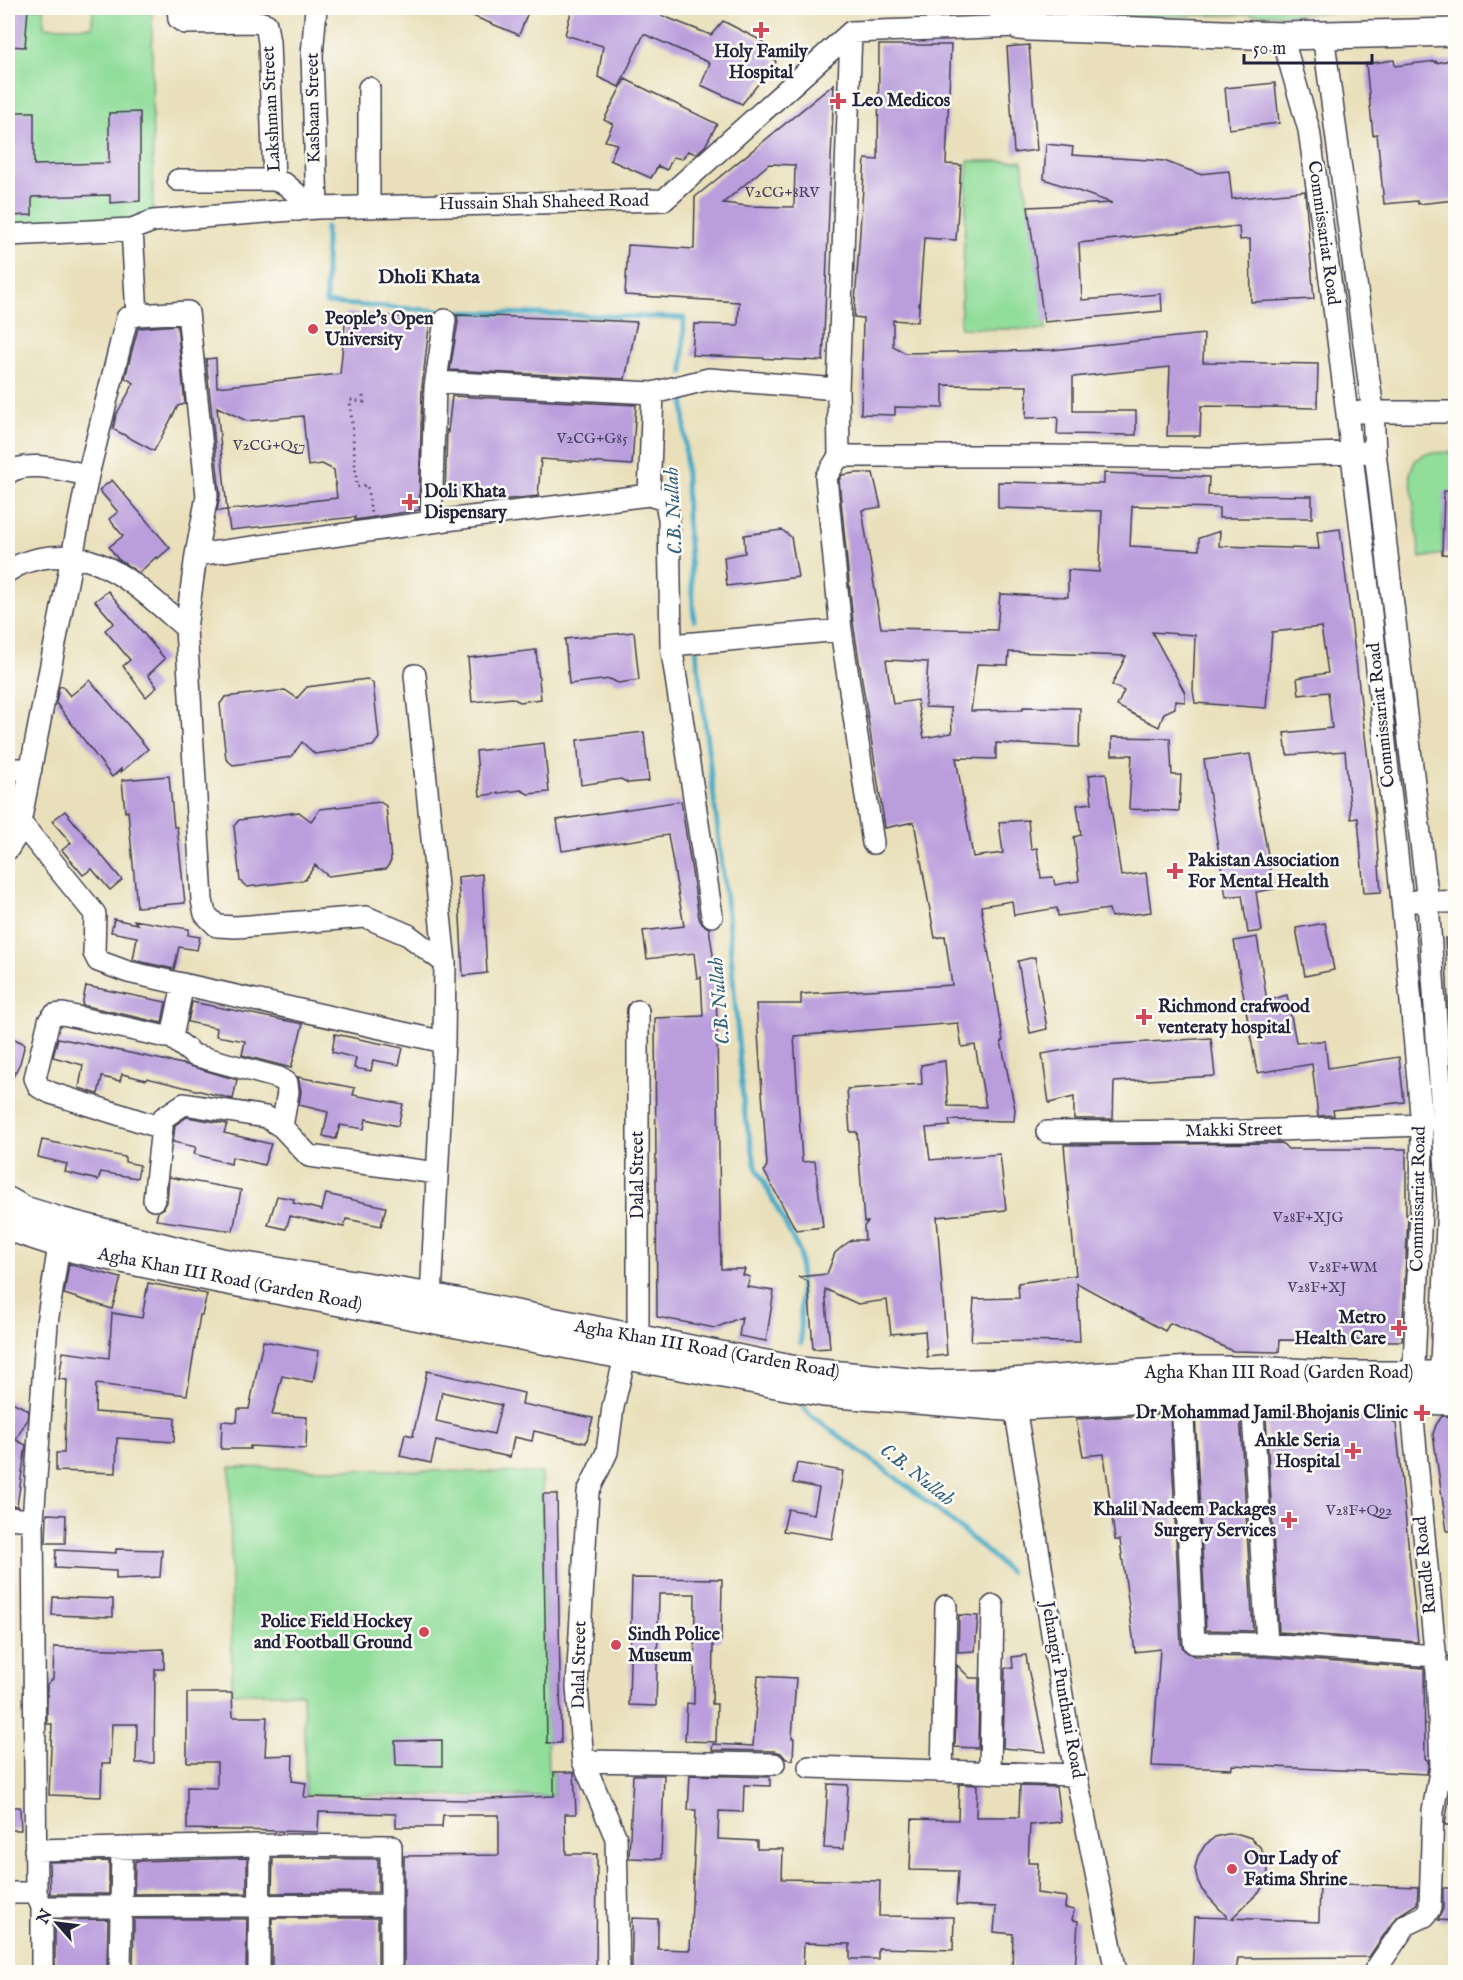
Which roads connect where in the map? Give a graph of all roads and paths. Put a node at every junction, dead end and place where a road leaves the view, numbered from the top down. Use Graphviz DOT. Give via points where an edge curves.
graph roads {
  1 [pos="178,8"];
  2 [pos="316,8"];
  3 [pos="1010,17"];
  4 [pos="851,32"];
  5 [pos="1455,33"];
  6 [pos="1323,34"];
  7 [pos="1282,36"];
  8 [pos="369,88"];
  9 [pos="178,180"];
  10 [pos="274,180"];
  11 [pos="369,207"];
  12 [pos="307,209"];
  13 [pos="132,229"];
  14 [pos="8,235"];
  15 [pos="137,315"];
  16 [pos="445,321"];
  17 [pos="436,382"];
  18 [pos="838,389"];
  19 [pos="653,393"];
  20 [pos="363,396"];
  21 [pos="1373,411"];
  22 [pos="1347,412"];
  23 [pos="1455,412"];
  24 [pos="1375,452"];
  25 [pos="1351,453"];
  26 [pos="839,456"];
  27 [pos="8,473"];
  28 [pos="88,475"];
  29 [pos="649,495"];
  30 [pos="431,522"];
  31 [pos="373,530"];
  32 [pos="196,555"];
  33 [pos="72,558"];
  34 [pos="8,571"];
  35 [pos="186,628"];
  36 [pos="841,630"];
  37 [pos="670,645"];
  38 [pos="415,675"];
  39 [pos="8,769"];
  40 [pos="31,769"];
  41 [pos="20,822"];
  42 [pos="873,843"];
  43 [pos="8,849"];
  44 [pos="1402,901"];
  45 [pos="1428,902"];
  46 [pos="1455,902"];
  47 [pos="712,916"];
  48 [pos="445,963"];
  49 [pos="183,984"];
  50 [pos="638,1011"];
  51 [pos="170,1036"];
  52 [pos="444,1042"];
  53 [pos="1422,1125"];
  54 [pos="282,1127"];
  55 [pos="162,1128"];
  56 [pos="1047,1132"];
  57 [pos="437,1173"];
  58 [pos="154,1200"];
  59 [pos="8,1201"];
  60 [pos="8,1224"];
  61 [pos="58,1245"];
  62 [pos="431,1297"];
  63 [pos="631,1348"];
  64 [pos="1441,1385"];
  65 [pos="1252,1397"];
  66 [pos="1182,1398"];
  67 [pos="1412,1401"];
  68 [pos="1015,1407"];
  69 [pos="8,1518"];
  70 [pos="33,1520"];
  71 [pos="946,1606"];
  72 [pos="993,1606"];
  73 [pos="1267,1644"];
  74 [pos="1443,1667"];
  75 [pos="584,1761"];
  76 [pos="774,1764"];
  77 [pos="809,1767"];
  78 [pos="942,1771"];
  79 [pos="990,1772"];
  80 [pos="1076,1775"];
  81 [pos="260,1845"];
  82 [pos="122,1848"];
  83 [pos="35,1850"];
  84 [pos="8,1893"];
  85 [pos="39,1900"];
  86 [pos="391,1905"];
  87 [pos="121,1907"];
  88 [pos="259,1907"];
  89 [pos="42,1972"];
  90 [pos="120,1972"];
  91 [pos="259,1972"];
  92 [pos="391,1972"];
  93 [pos="619,1972"];
  94 [pos="1116,1972"];
  95 [pos="1374,1972"];
  1 -- 10 [label="street, Lakshman Street" via="179,19 185,23 266,24"];
  2 -- 12 [label="street, Kasbaan Street"];
  3 -- 4 [label="street"];
  3 -- 7 [label="main road"];
  4 -- 11 [label="street, Hussain Shah Shaheed Road" via="664,200"];
  4 -- 18 [label="street"];
  5 -- 6 [label="main road"];
  6 -- 7 [label="main road"];
  6 -- 21 [label="street, Commissariat Road"];
  7 -- 22 [label="street, Commissariat Road" via="1309,130"];
  8 -- 11 [label="street"];
  9 -- 10 [label="street"];
  10 -- 12 [label="street, Lakshman Street" via="297,194"];
  11 -- 12 [label="street, Hussain Shah Shaheed Road"];
  12 -- 13 [label="street, Hussain Shah Shaheed Road" via="153,221"];
  13 -- 14 [label="street, Hussain Shah Shaheed Road"];
  13 -- 15 [label="street"];
  15 -- 28 [label="street" via="127,318"];
  15 -- 32 [label="street" via="188,312 207,496"];
  16 -- 17 [label="street"];
  17 -- 19 [label="street"];
  17 -- 30 [label="street"];
  18 -- 19 [label="street" via="709,380"];
  18 -- 26 [label="street"];
  19 -- 29 [label="street"];
  20 -- 31 [label="path" via="364,402 350,400 353,457 357,487 367,485"];
  21 -- 22 [label="street"];
  21 -- 23 [label="street"];
  21 -- 24 [label="street, Commissariat Road"];
  22 -- 25 [label="street, Commissariat Road"];
  24 -- 25 [label="street"];
  24 -- 45 [label="street, Commissariat Road"];
  25 -- 26 [label="street" via="1211,458"];
  25 -- 44 [label="street, Commissariat Road"];
  26 -- 36 [label="street" via="826,477"];
  27 -- 28 [label="street" via="29,465"];
  28 -- 33 [label="street"];
  29 -- 30 [label="street"];
  29 -- 37 [label="street" via="665,500 669,518"];
  30 -- 31 [label="street"];
  31 -- 32 [label="street"];
  32 -- 35 [label="street"];
  33 -- 34 [label="street" via="40,558"];
  33 -- 35 [label="street" via="96,562 124,578"];
  33 -- 40 [label="street"];
  35 -- 48 [label="street" via="205,914 217,926 236,927 366,917 408,935"];
  36 -- 37 [label="street"];
  36 -- 42 [label="street"];
  37 -- 47 [label="street"];
  38 -- 48 [label="street"];
  39 -- 40 [label="street"];
  40 -- 41 [label="street"];
  41 -- 43 [label="street"];
  41 -- 49 [label="street" via="95,914 94,953 98,961"];
  44 -- 45 [label="street"];
  44 -- 53 [label="street, Commissariat Road"];
  45 -- 46 [label="street"];
  45 -- 64 [label="street, Commissariat Road" via="1448,1201"];
  48 -- 52 [label="street"];
  49 -- 51 [label="street"];
  49 -- 52 [label="street"];
  50 -- 63 [label="street, Dalal Street"];
  51 -- 54 [label="street" via="194,1055 287,1083"];
  51 -- 55 [label="street" via="54,1015 35,1078 39,1087 51,1093"];
  52 -- 57 [label="street"];
  53 -- 56 [label="street, Makki Street"];
  53 -- 64 [label="street, Commissariat Road"];
  54 -- 55 [label="street" via="266,1117 184,1104 163,1118"];
  54 -- 57 [label="street" via="309,1156"];
  55 -- 58 [label="street"];
  57 -- 62 [label="street"];
  59 -- 62 [label="main road, Agha Khan III Road (Garden Road)" via="60,1221 222,1262"];
  60 -- 61 [label="main road, Agha Khan III Road (Garden Road)"];
  61 -- 63 [label="main road, Agha Khan III Road (Garden Road)" via="460,1324"];
  61 -- 70 [label="street" via="47,1323"];
  62 -- 63 [label="main road, Agha Khan III Road (Garden Road)"];
  63 -- 64 [label="main road, Agha Khan III Road (Garden Road)" via="929,1384 1253,1370"];
  63 -- 68 [label="main road, Agha Khan III Road (Garden Road)" via="824,1393"];
  63 -- 75 [label="street, Dalal Street" via="613,1407 607,1452 588,1492 577,1687"];
  64 -- 67 [label="main road, Agha Khan III Road (Garden Road)"];
  65 -- 66 [label="main road, Agha Khan III Road (Garden Road)"];
  65 -- 67 [label="main road, Agha Khan III Road (Garden Road)"];
  65 -- 73 [label="street"];
  66 -- 68 [label="main road, Agha Khan III Road (Garden Road)"];
  66 -- 73 [label="street" via="1194,1643"];
  67 -- 74 [label="street, Randle Road" via="1419,1496"];
  68 -- 80 [label="street, Jehangir Punthani Road"];
  69 -- 70 [label="street"];
  70 -- 83 [label="street"];
  71 -- 78 [label="street"];
  72 -- 79 [label="street"];
  73 -- 74 [label="street"];
  74 -- 95 [label="street, Randle Road" via="1441,1766 1433,1811 1430,1908 1425,1916 1406,1925"];
  75 -- 76 [label="street"];
  75 -- 93 [label="street, Dalal Street" via="616,1838"];
  77 -- 78 [label="street"];
  78 -- 79 [label="street"];
  79 -- 80 [label="street"];
  80 -- 94 [label="street, Jehangir Punthani Road"];
  81 -- 82 [label="street"];
  81 -- 86 [label="street" via="391,1846"];
  81 -- 88 [label="street"];
  82 -- 83 [label="street"];
  82 -- 87 [label="street"];
  83 -- 85 [label="street"];
  84 -- 85 [label="street"];
  85 -- 87 [label="street"];
  85 -- 89 [label="street"];
  86 -- 88 [label="street"];
  86 -- 92 [label="street"];
  87 -- 88 [label="street"];
  87 -- 90 [label="street"];
  88 -- 91 [label="street"];
}
